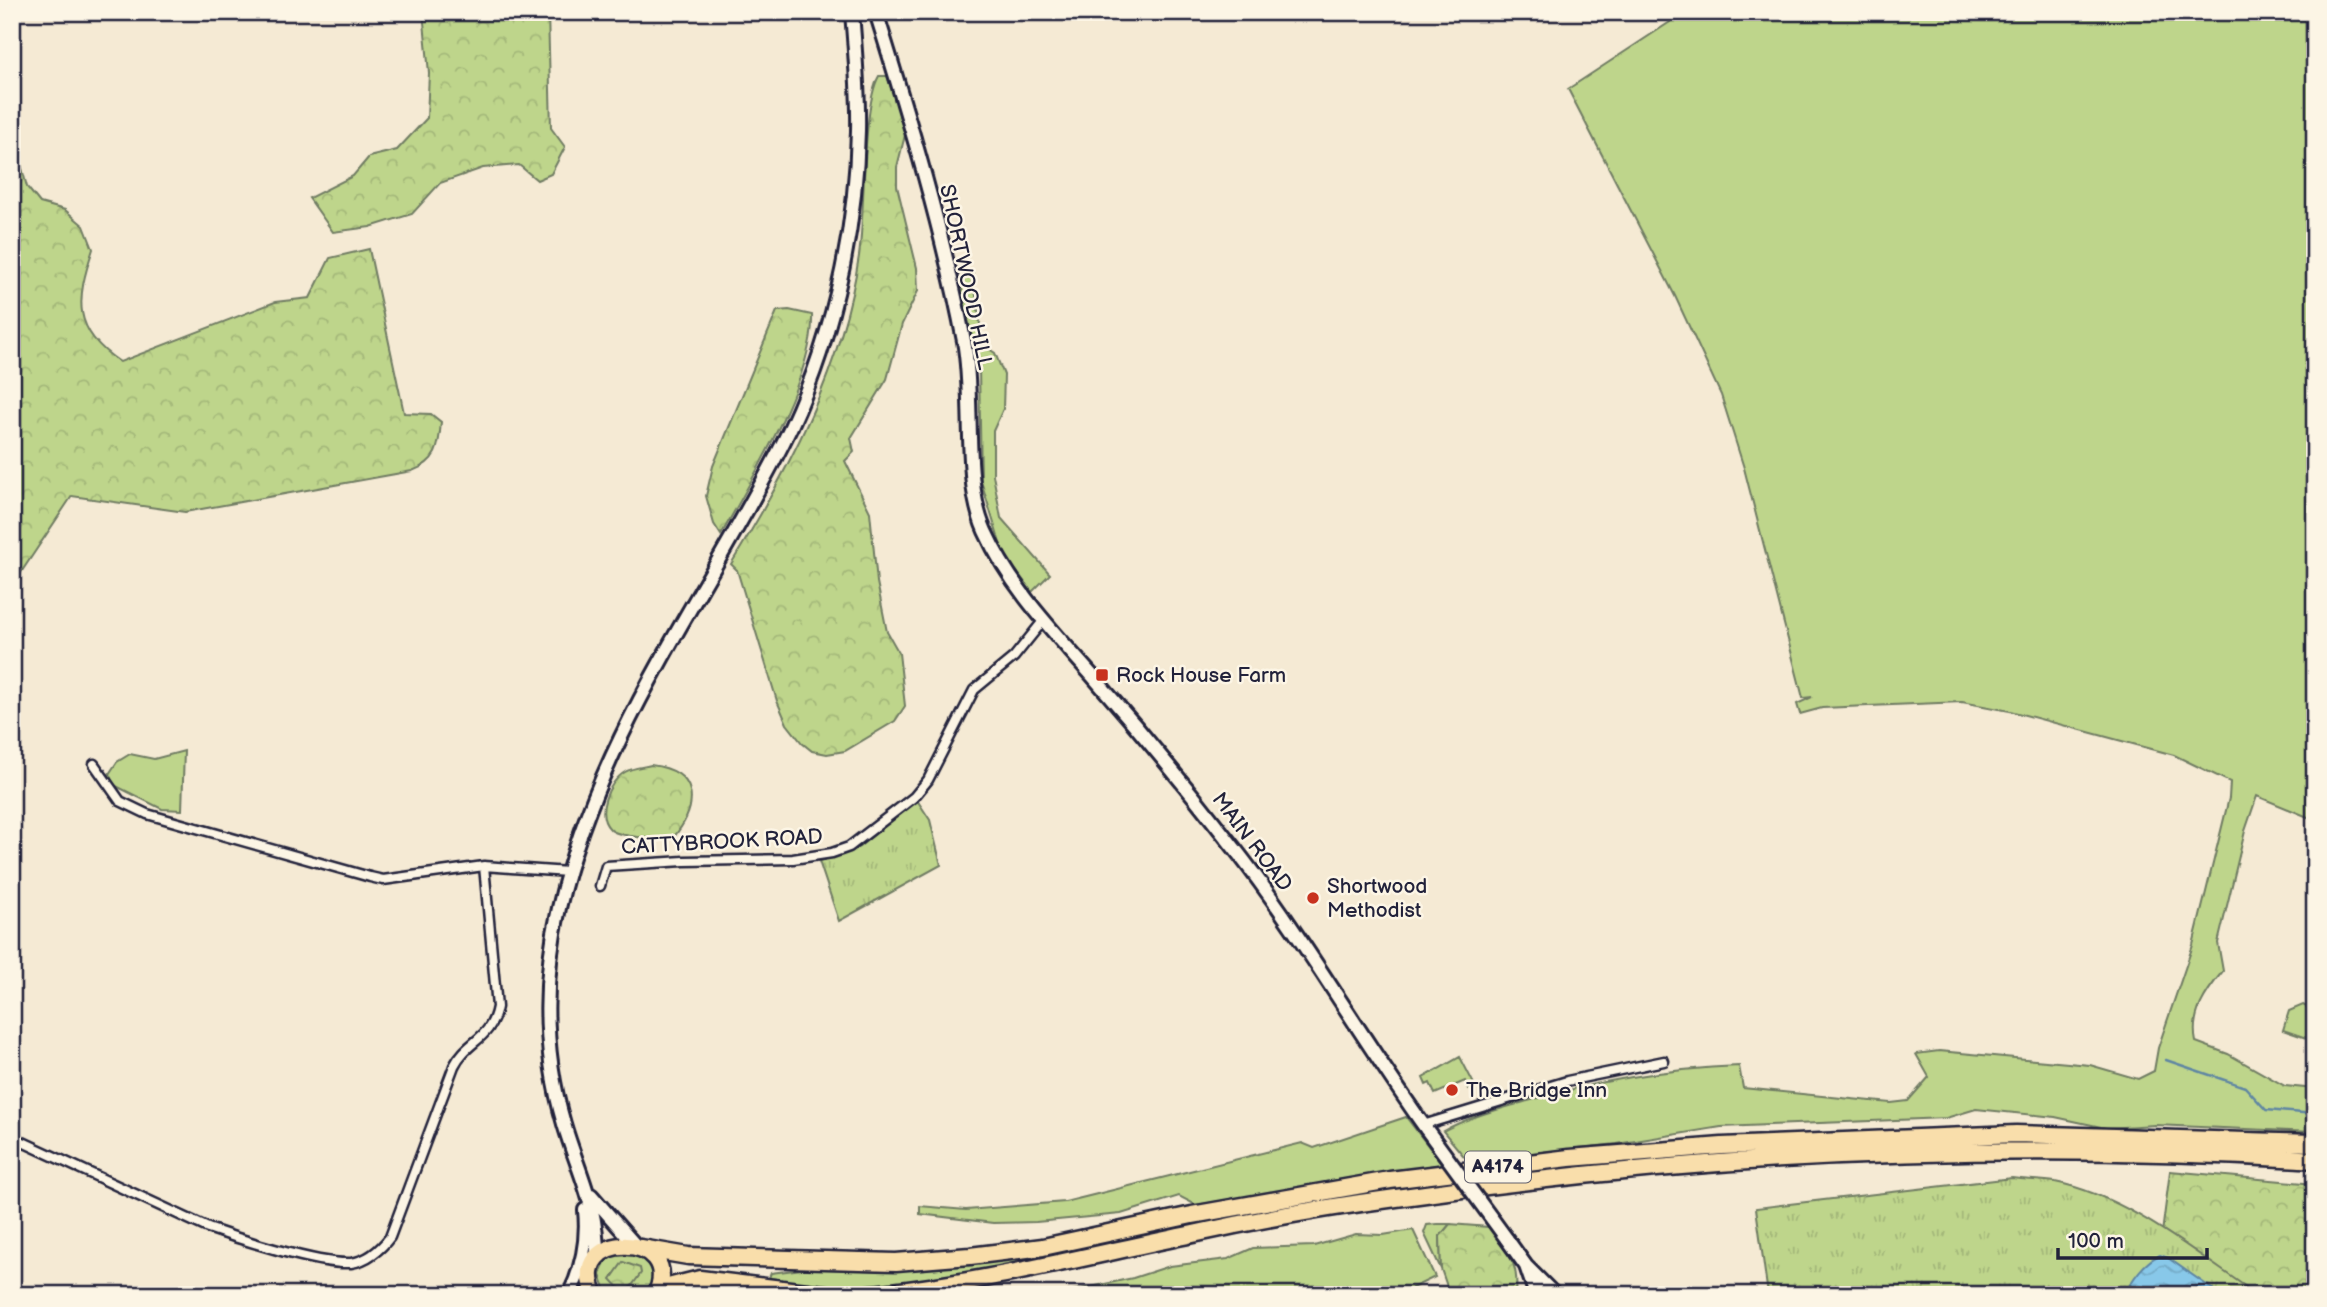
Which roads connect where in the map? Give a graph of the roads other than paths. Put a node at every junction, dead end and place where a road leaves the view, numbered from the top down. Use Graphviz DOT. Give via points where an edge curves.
graph roads {
  1 [pos="852,12"];
  2 [pos="876,12"];
  3 [pos="1043,621"];
  4 [pos="94,764"];
  5 [pos="484,866"];
  6 [pos="568,872"];
  7 [pos="600,886"];
  8 [pos="1664,1061"];
  9 [pos="1425,1127"];
  10 [pos="12,1137"];
  11 [pos="2315,1143"];
  12 [pos="575,1154"];
  13 [pos="2315,1160"];
  14 [pos="590,1195"];
  15 [pos="638,1247"];
  16 [pos="597,1258"];
  17 [pos="1525,1266"];
  18 [pos="592,1293"];
  19 [pos="569,1295"];
  20 [pos="657,1295"];
  21 [pos="832,1295"];
  22 [pos="860,1295"];
  23 [pos="1536,1295"];
  24 [pos="1555,1295"];
  1 -- 6 [label="main road" via="858,90 855,185 841,270 813,368 783,443 614,747"];
  2 -- 3 [label="main road, SHORTWOOD HILL" via="923,174 964,342 972,407 974,497 1007,572"];
  3 -- 7 [label="street, CATTYBROOK ROAD" via="1014,657 974,690 942,757 914,797 849,847 793,859 607,866"];
  3 -- 9 [label="main road, MAIN ROAD" via="1236,850"];
  4 -- 5 [label="street" via="120,800 147,814 347,872 383,880"];
  5 -- 6 [label="street"];
  5 -- 10 [label="street" via="495,1019 489,1031 459,1055 390,1237 381,1249 351,1263 242,1240"];
  6 -- 12 [label="main road" via="550,958 547,1034 557,1100"];
  8 -- 9 [label="street" via="1567,1081"];
  9 -- 17 [label="main road, MAIN ROAD, bridge"];
  11 -- 15 [label="highway, A4174" via="2016,1133 1722,1146 1569,1158 1390,1180 1043,1247 970,1256 896,1262 688,1256"];
  12 -- 14 [label="main road"];
  12 -- 19 [label="main road" via="587,1228"];
  13 -- 22 [label="highway, A4174" via="2022,1152 1867,1155 1575,1175 1394,1198 1197,1233 996,1278"];
  14 -- 15 [label="main road"];
  14 -- 16 [label="main road"];
  15 -- 16 [label="highway" via="614,1246"];
  15 -- 20 [label="highway" via="657,1266"];
  16 -- 18 [label="highway" via="591,1273"];
  17 -- 23 [label="main road"];
  17 -- 24 [label="main road"];
  20 -- 21 [label="highway" via="700,1279"];
}
